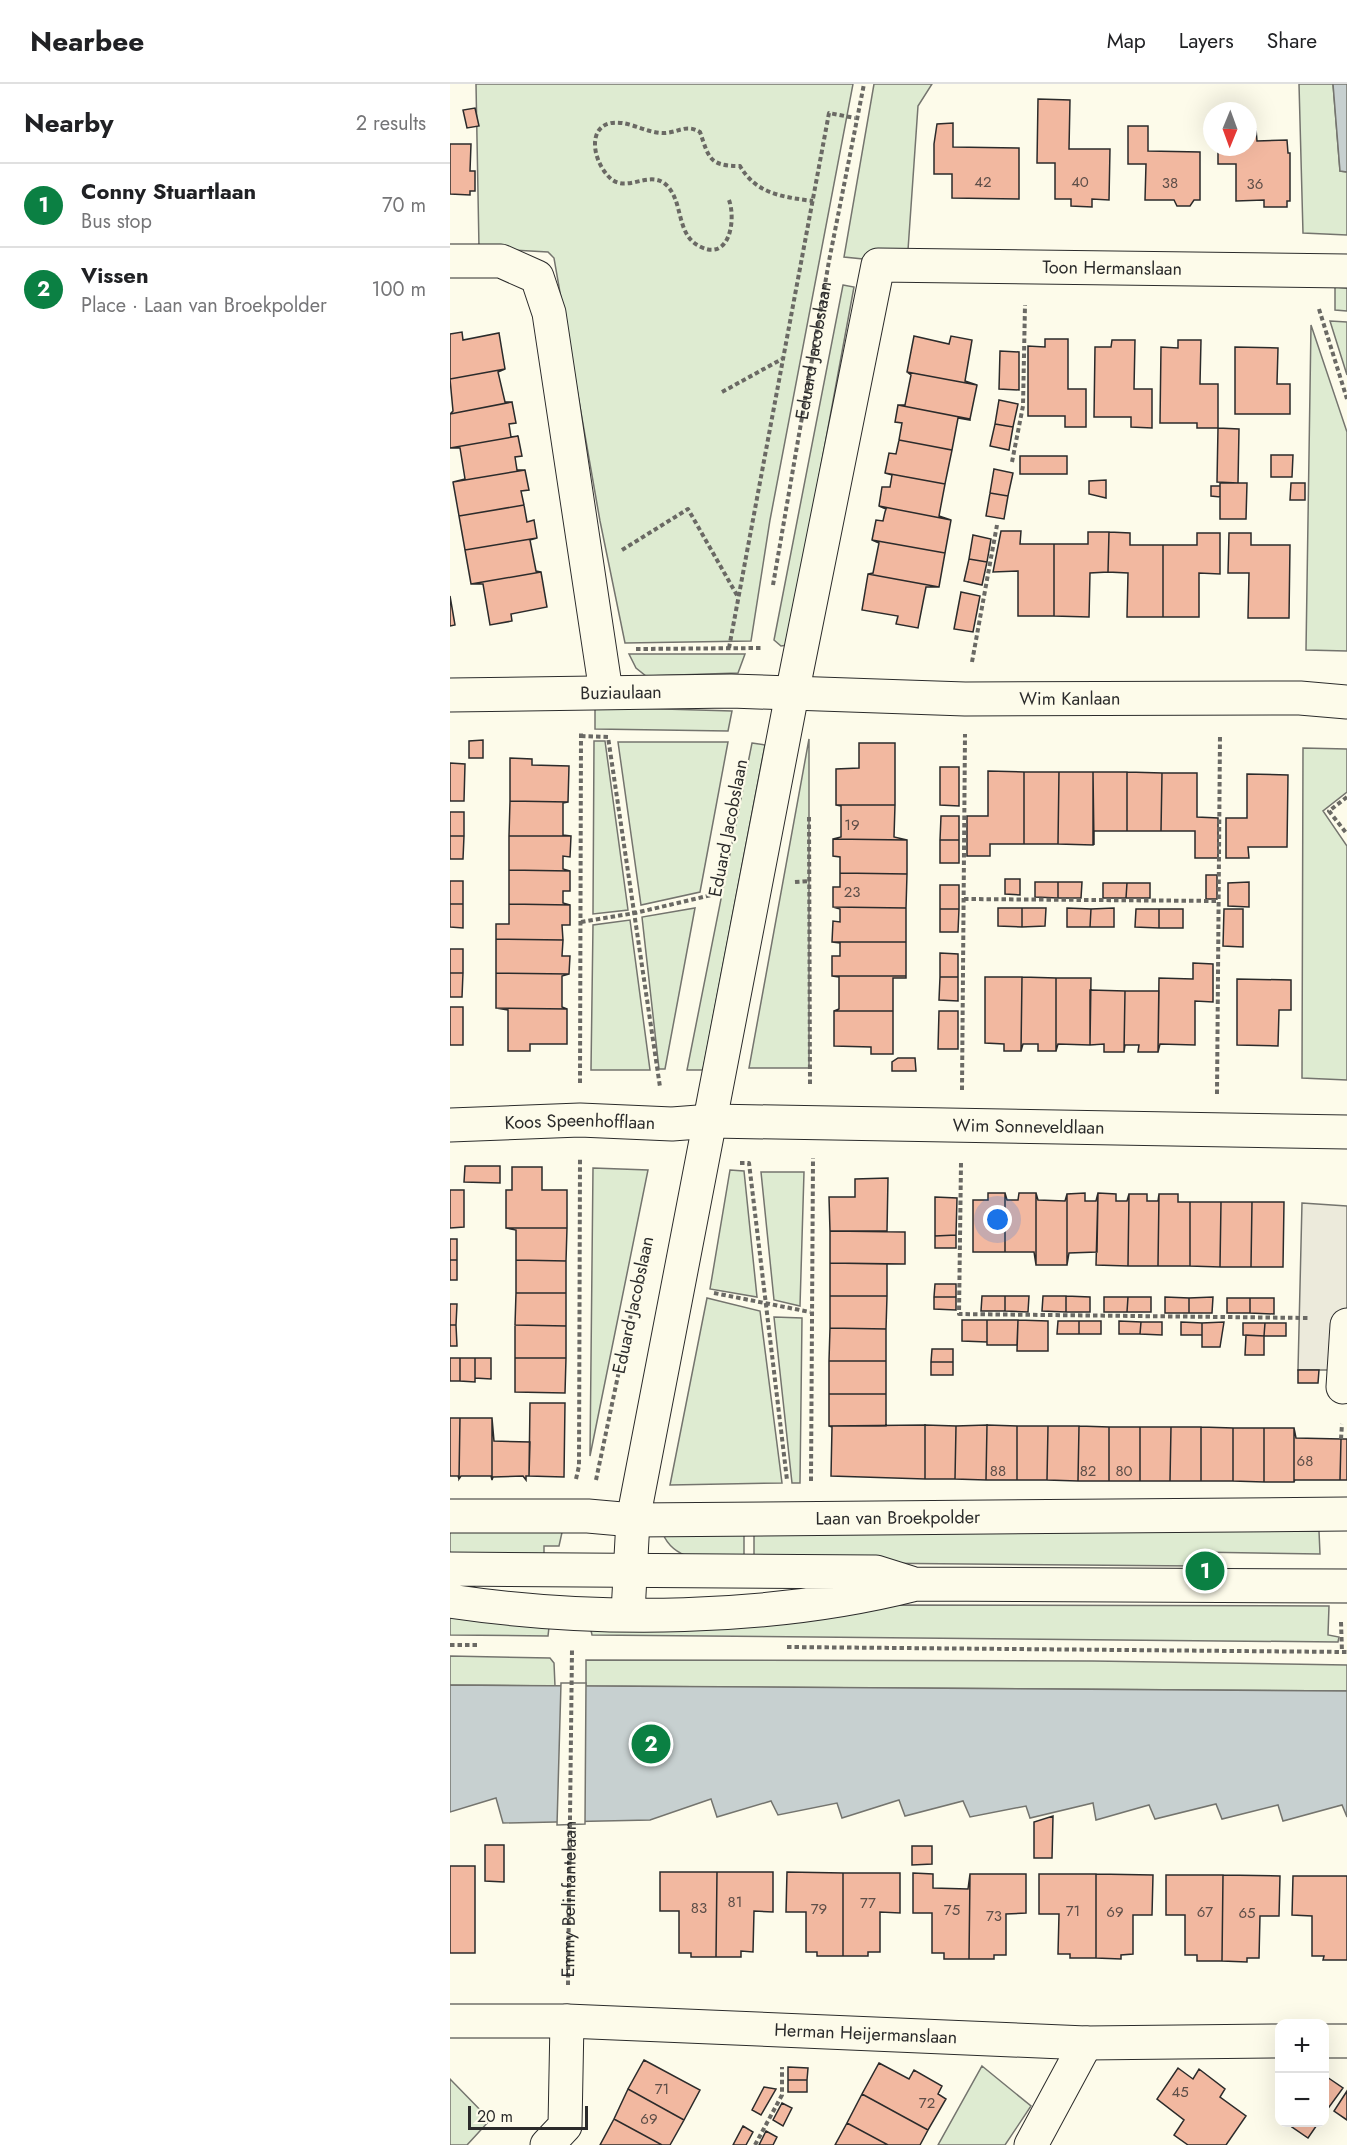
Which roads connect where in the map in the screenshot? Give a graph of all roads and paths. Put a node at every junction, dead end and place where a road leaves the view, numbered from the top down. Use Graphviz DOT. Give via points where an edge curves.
graph roads {
  1 [pos="864,84"];
  2 [pos="855,118"];
  3 [pos="729,200"];
  4 [pos="813,201"];
  5 [pos="450,261"];
  6 [pos="1025,267"];
  7 [pos="1333,270"];
  8 [pos="783,358"];
  9 [pos="722,392"];
  10 [pos="1347,399"];
  11 [pos="1012,462"];
  12 [pos="997,525"];
  13 [pos="623,561"];
  14 [pos="772,590"];
  15 [pos="738,597"];
  16 [pos="764,636"];
  17 [pos="635,638"];
  18 [pos="729,648"];
  19 [pos="762,648"];
  20 [pos="599,649"];
  21 [pos="637,649"];
  22 [pos="606,692"];
  23 [pos="755,693"];
  24 [pos="792,693"];
  25 [pos="450,695"];
  26 [pos="1221,698"];
  27 [pos="965,699"];
  28 [pos="1347,702"];
  29 [pos="581,736"];
  30 [pos="1347,797"];
  31 [pos="1347,834"];
  32 [pos="809,881"];
  33 [pos="717,883"];
  34 [pos="757,887"];
  35 [pos="715,895"];
  36 [pos="963,899"];
  37 [pos="1219,901"];
  38 [pos="713,906"];
  39 [pos="635,913"];
  40 [pos="580,922"];
  41 [pos="712,1121"];
  42 [pos="665,1124"];
  43 [pos="962,1124"];
  44 [pos="450,1125"];
  45 [pos="1218,1128"];
  46 [pos="1347,1132"];
  47 [pos="703,1163"];
  48 [pos="679,1285"];
  49 [pos="764,1303"];
  50 [pos="633,1309"];
  51 [pos="810,1312"];
  52 [pos="1312,1318"];
  53 [pos="1347,1325"];
  54 [pos="1343,1388"];
  55 [pos="1347,1514"];
  56 [pos="450,1516"];
  57 [pos="588,1516"];
  58 [pos="792,1518"];
  59 [pos="633,1520"];
  60 [pos="450,1569"];
  61 [pos="629,1570"];
  62 [pos="916,1584"];
  63 [pos="1347,1586"];
  64 [pos="450,1601"];
  65 [pos="628,1613"];
  66 [pos="450,1645"];
  67 [pos="483,1645"];
  68 [pos="572,1646"];
  69 [pos="785,1647"];
  70 [pos="1347,1652"];
  71 [pos="450,2020"];
  72 [pos="567,2021"];
  73 [pos="782,2031"];
  74 [pos="1275,2041"];
  75 [pos="1329,2041"];
  76 [pos="1347,2041"];
  77 [pos="1086,2043"];
  78 [pos="547,2145"];
  79 [pos="755,2145"];
  80 [pos="1031,2145"];
  1 -- 2 [label="path, Eduard Jacobslaan"];
  2 -- 4 [label="path" via="829,113"];
  2 -- 14 [label="path, Eduard Jacobslaan"];
  3 -- 4 [label="path" via="732,230 722,247 702,248 687,237 673,191 663,182 623,184 608,176 601,165 595,140 597,131 604,123 614,121 659,133 693,128 700,132 706,154 715,163 740,166 748,181 763,190"];
  4 -- 8 [label="path"];
  5 -- 20 [label="street" via="501,261 537,277 549,313"];
  6 -- 7 [label="street, Toon Hermanslaan"];
  6 -- 11 [label="path" via="1023,406"];
  6 -- 24 [label="street, Toon Hermanslaan" via="878,265"];
  7 -- 10 [label="path" via="1319,311"];
  8 -- 9 [label="path"];
  8 -- 15 [label="path"];
  12 -- 27 [label="path"];
  13 -- 15 [label="path" via="621,550 688,509"];
  15 -- 18 [label="path"];
  16 -- 19 [label="path"];
  17 -- 21 [label="path"];
  18 -- 19 [label="path"];
  18 -- 21 [label="path"];
  19 -- 23 [label="path"];
  20 -- 21 [label="path"];
  20 -- 22 [label="street"];
  22 -- 23 [label="street, Buziaulaan"];
  22 -- 25 [label="street, Buziaulaan"];
  23 -- 24 [label="street, Buziaulaan"];
  24 -- 27 [label="street, Wim Kanlaan"];
  24 -- 34 [label="street"];
  26 -- 27 [label="street, Wim Kanlaan"];
  26 -- 28 [label="street, Wim Kanlaan"];
  26 -- 37 [label="path"];
  27 -- 36 [label="path"];
  29 -- 39 [label="path" via="608,736"];
  30 -- 31 [label="path" via="1329,811"];
  32 -- 34 [label="path"];
  33 -- 35 [label="path, Eduard Jacobslaan"];
  34 -- 35 [label="path"];
  34 -- 41 [label="street"];
  35 -- 38 [label="path, Eduard Jacobslaan"];
  35 -- 39 [label="path"];
  36 -- 37 [label="path"];
  36 -- 43 [label="path"];
  37 -- 45 [label="path"];
  39 -- 40 [label="path"];
  39 -- 42 [label="path"];
  41 -- 42 [label="street, Koos Speenhofflaan"];
  41 -- 43 [label="street, Wim Sonneveldlaan"];
  41 -- 47 [label="street"];
  42 -- 44 [label="street, Koos Speenhofflaan" via="580,1120"];
  43 -- 45 [label="street, Wim Sonneveldlaan"];
  43 -- 52 [label="path" via="959,1314"];
  45 -- 46 [label="street, Wim Sonneveldlaan"];
  47 -- 48 [label="street"];
  47 -- 49 [label="path" via="749,1163"];
  48 -- 49 [label="path"];
  48 -- 59 [label="street"];
  49 -- 51 [label="path"];
  49 -- 58 [label="path"];
  50 -- 57 [label="path, Eduard Jacobslaan"];
  53 -- 54 [label="street"];
  55 -- 58 [label="street, Laan van Broekpolder"];
  56 -- 57 [label="street, Laan van Broekpolder"];
  57 -- 59 [label="street, Laan van Broekpolder"];
  58 -- 59 [label="street, Laan van Broekpolder"];
  59 -- 61 [label="street"];
  60 -- 61 [label="street"];
  61 -- 62 [label="street" via="876,1572"];
  61 -- 65 [label="street"];
  62 -- 63 [label="street"];
  62 -- 65 [label="street" via="873,1595 744,1611 701,1615"];
  64 -- 65 [label="street" via="544,1611"];
  66 -- 67 [label="path"];
  68 -- 72 [label="path, Emmy Belinfantelaan"];
  69 -- 70 [label="path"];
  71 -- 72 [label="street, Herman Heijermanslaan"];
  72 -- 73 [label="street, Herman Heijermanslaan"];
  72 -- 78 [label="street" via="565,2126"];
  73 -- 77 [label="street, Herman Heijermanslaan"];
  73 -- 79 [label="path" via="782,2095"];
  74 -- 77 [label="street, Herman Heijermanslaan"];
  75 -- 76 [label="street"];
  77 -- 80 [label="street"];
}
